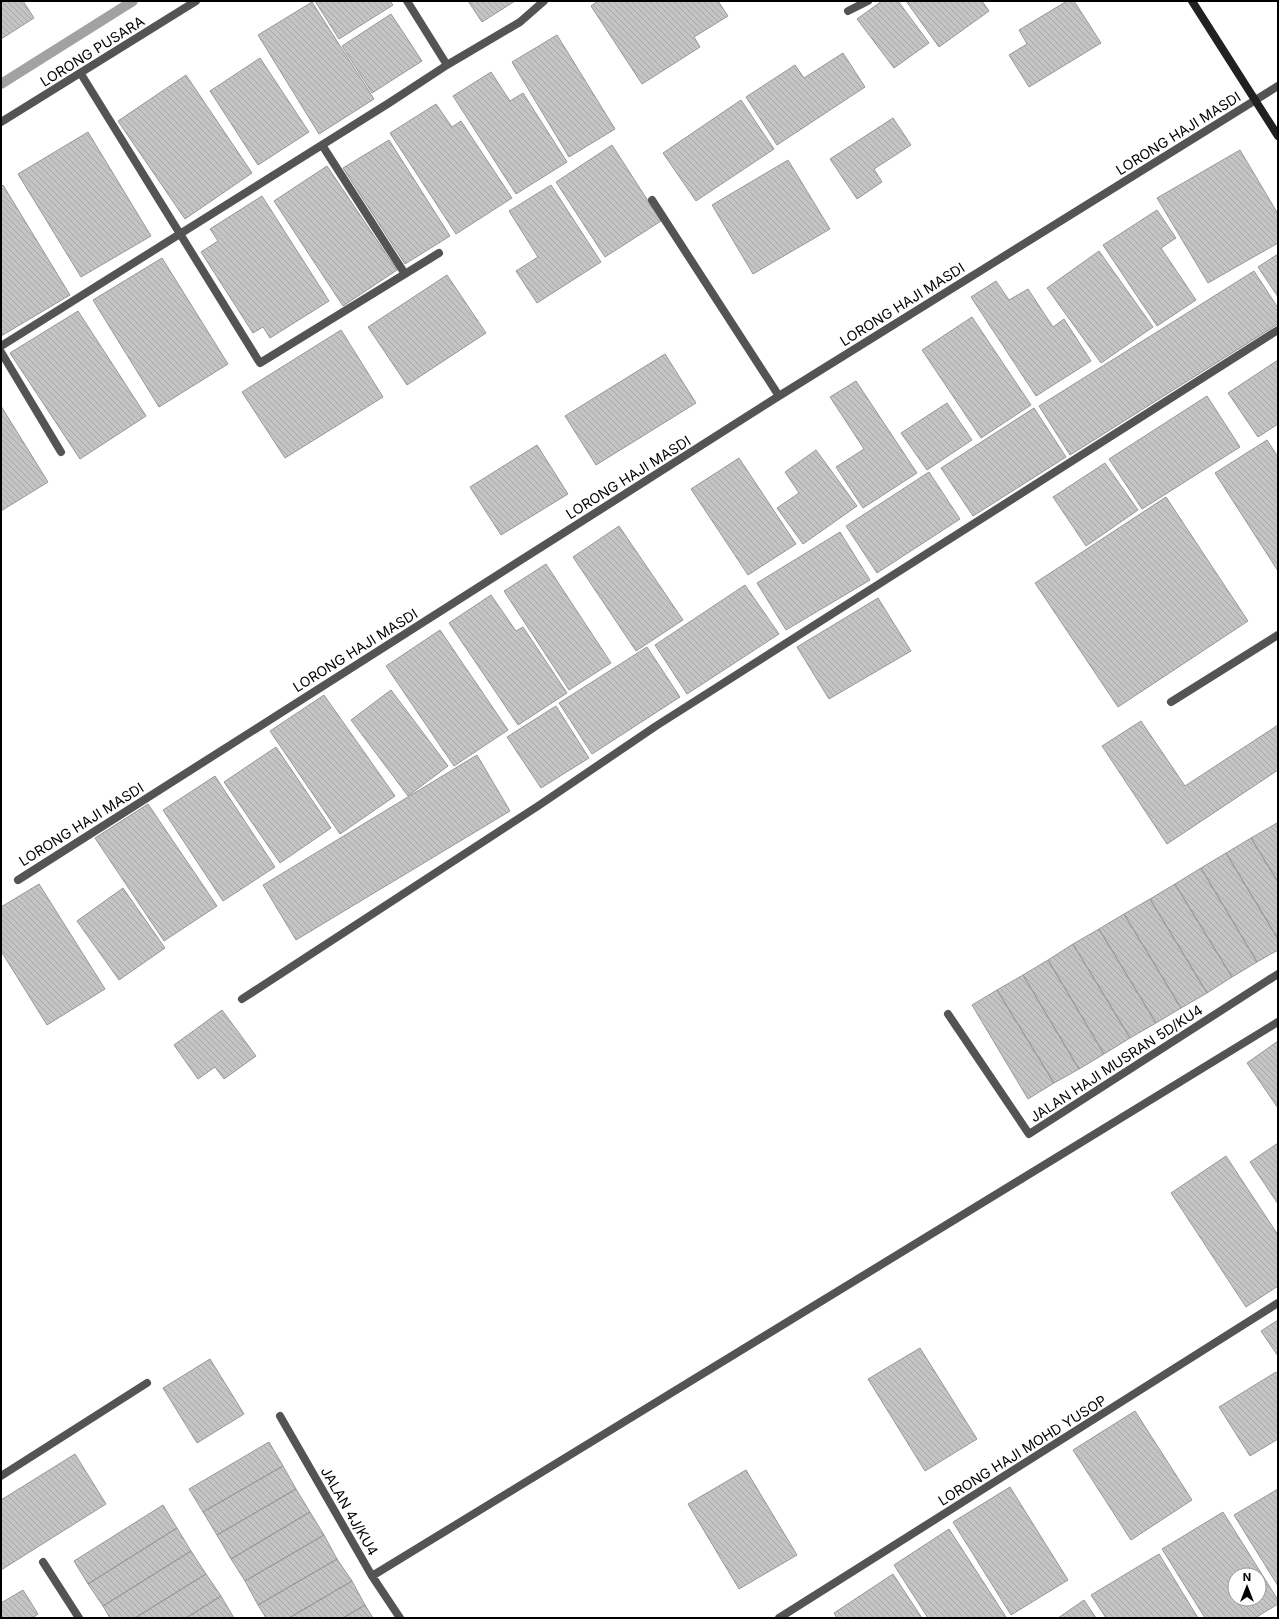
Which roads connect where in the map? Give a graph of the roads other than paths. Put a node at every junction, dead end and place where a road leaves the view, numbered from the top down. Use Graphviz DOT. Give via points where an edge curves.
graph roads {
  1 [pos="196,1"];
  2 [pos="407,1"];
  3 [pos="544,1"];
  4 [pos="868,1"];
  5 [pos="1192,1"];
  6 [pos="848,11"];
  7 [pos="447,65"];
  8 [pos="81,74"];
  9 [pos="1278,86"];
  10 [pos="1255,100"];
  11 [pos="1,122"];
  12 [pos="1278,136"];
  13 [pos="322,145"];
  14 [pos="652,200"];
  15 [pos="180,234"];
  16 [pos="439,253"];
  17 [pos="405,274"];
  18 [pos="1278,330"];
  19 [pos="1,346"];
  20 [pos="1,352"];
  21 [pos="779,396"];
  22 [pos="61,452"];
  23 [pos="1278,635"];
  24 [pos="1170,702"];
  25 [pos="18,880"];
  26 [pos="1278,974"];
  27 [pos="242,999"];
  28 [pos="948,1014"];
  29 [pos="1278,1022"];
  30 [pos="1278,1303"];
  31 [pos="147,1383"];
  32 [pos="280,1416"];
  33 [pos="1,1476"];
  34 [pos="43,1562"];
  35 [pos="372,1576"];
  36 [pos="79,1618"];
  37 [pos="400,1618"];
  38 [pos="779,1618"];
  1 -- 8 [label="street, LORONG PUSARA"];
  2 -- 7 [label="street"];
  3 -- 7 [label="street" via="520,22"];
  4 -- 6 [label="street"];
  5 -- 10 [label="street"];
  7 -- 13 [label="street"];
  8 -- 11 [label="street, LORONG PUSARA"];
  8 -- 15 [label="street"];
  9 -- 10 [label="street, LORONG HAJI MASDI"];
  10 -- 12 [label="street"];
  10 -- 21 [label="street, LORONG HAJI MASDI"];
  13 -- 15 [label="street"];
  13 -- 17 [label="street"];
  14 -- 21 [label="street"];
  15 -- 17 [label="street" via="260,363"];
  15 -- 19 [label="street"];
  16 -- 17 [label="street"];
  18 -- 27 [label="street" via="656,726"];
  20 -- 22 [label="street"];
  21 -- 25 [label="street, LORONG HAJI MASDI"];
  23 -- 24 [label="street"];
  26 -- 28 [label="street, JALAN HAJI MUSRAN 5D/KU4" via="1029,1134"];
  29 -- 35 [label="street"];
  30 -- 38 [label="street, LORONG HAJI MOHD YUSOP"];
  31 -- 33 [label="street"];
  32 -- 35 [label="street, JALAN 4J/KU4"];
  34 -- 36 [label="street"];
  35 -- 37 [label="street, JALAN 4J/KU4"];
}
